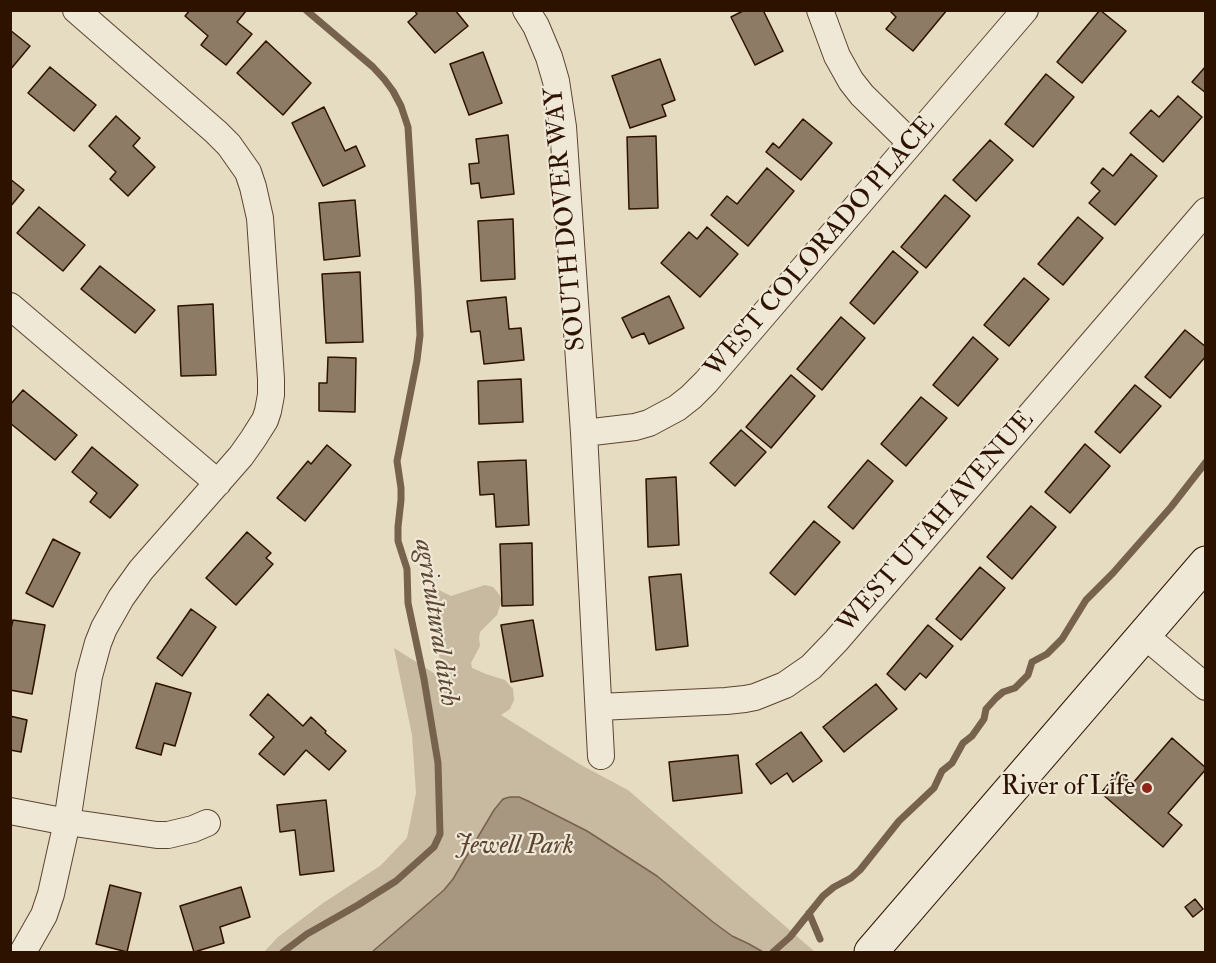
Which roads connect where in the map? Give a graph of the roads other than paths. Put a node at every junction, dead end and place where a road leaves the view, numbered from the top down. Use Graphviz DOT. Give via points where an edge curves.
graph roads {
  1 [pos="76,10"];
  2 [pos="526,10"];
  3 [pos="820,10"];
  4 [pos="1025,10"];
  5 [pos="911,144"];
  6 [pos="1206,211"];
  7 [pos="10,306"];
  8 [pos="584,433"];
  9 [pos="218,483"];
  10 [pos="1206,563"];
  11 [pos="1144,635"];
  12 [pos="1206,687"];
  13 [pos="599,707"];
  14 [pos="601,756"];
  15 [pos="10,811"];
  16 [pos="68,822"];
  17 [pos="207,823"];
  18 [pos="23,952"];
  19 [pos="871,952"];
  1 -- 9 [label="street" via="229,145 248,172 258,203 271,395 258,432"];
  2 -- 8 [label="street, SOUTH DOVER WAY" via="549,57 563,127"];
  3 -- 5 [label="street" via="851,81"];
  4 -- 5 [label="street, WEST COLORADO PLACE"];
  5 -- 8 [label="street, WEST COLORADO PLACE" via="691,397 649,423"];
  6 -- 13 [label="street, WEST UTAH AVENUE" via="811,666 785,685 746,699"];
  7 -- 9 [label="street"];
  8 -- 13 [label="street, SOUTH DOVER WAY"];
  9 -- 16 [label="street" via="141,570 104,628 89,676"];
  10 -- 11 [label="main road"];
  11 -- 12 [label="street"];
  11 -- 19 [label="main road"];
  13 -- 14 [label="street, SOUTH DOVER WAY"];
  15 -- 16 [label="street"];
  16 -- 17 [label="street" via="157,835"];
  16 -- 18 [label="street" via="44,915"];
}
